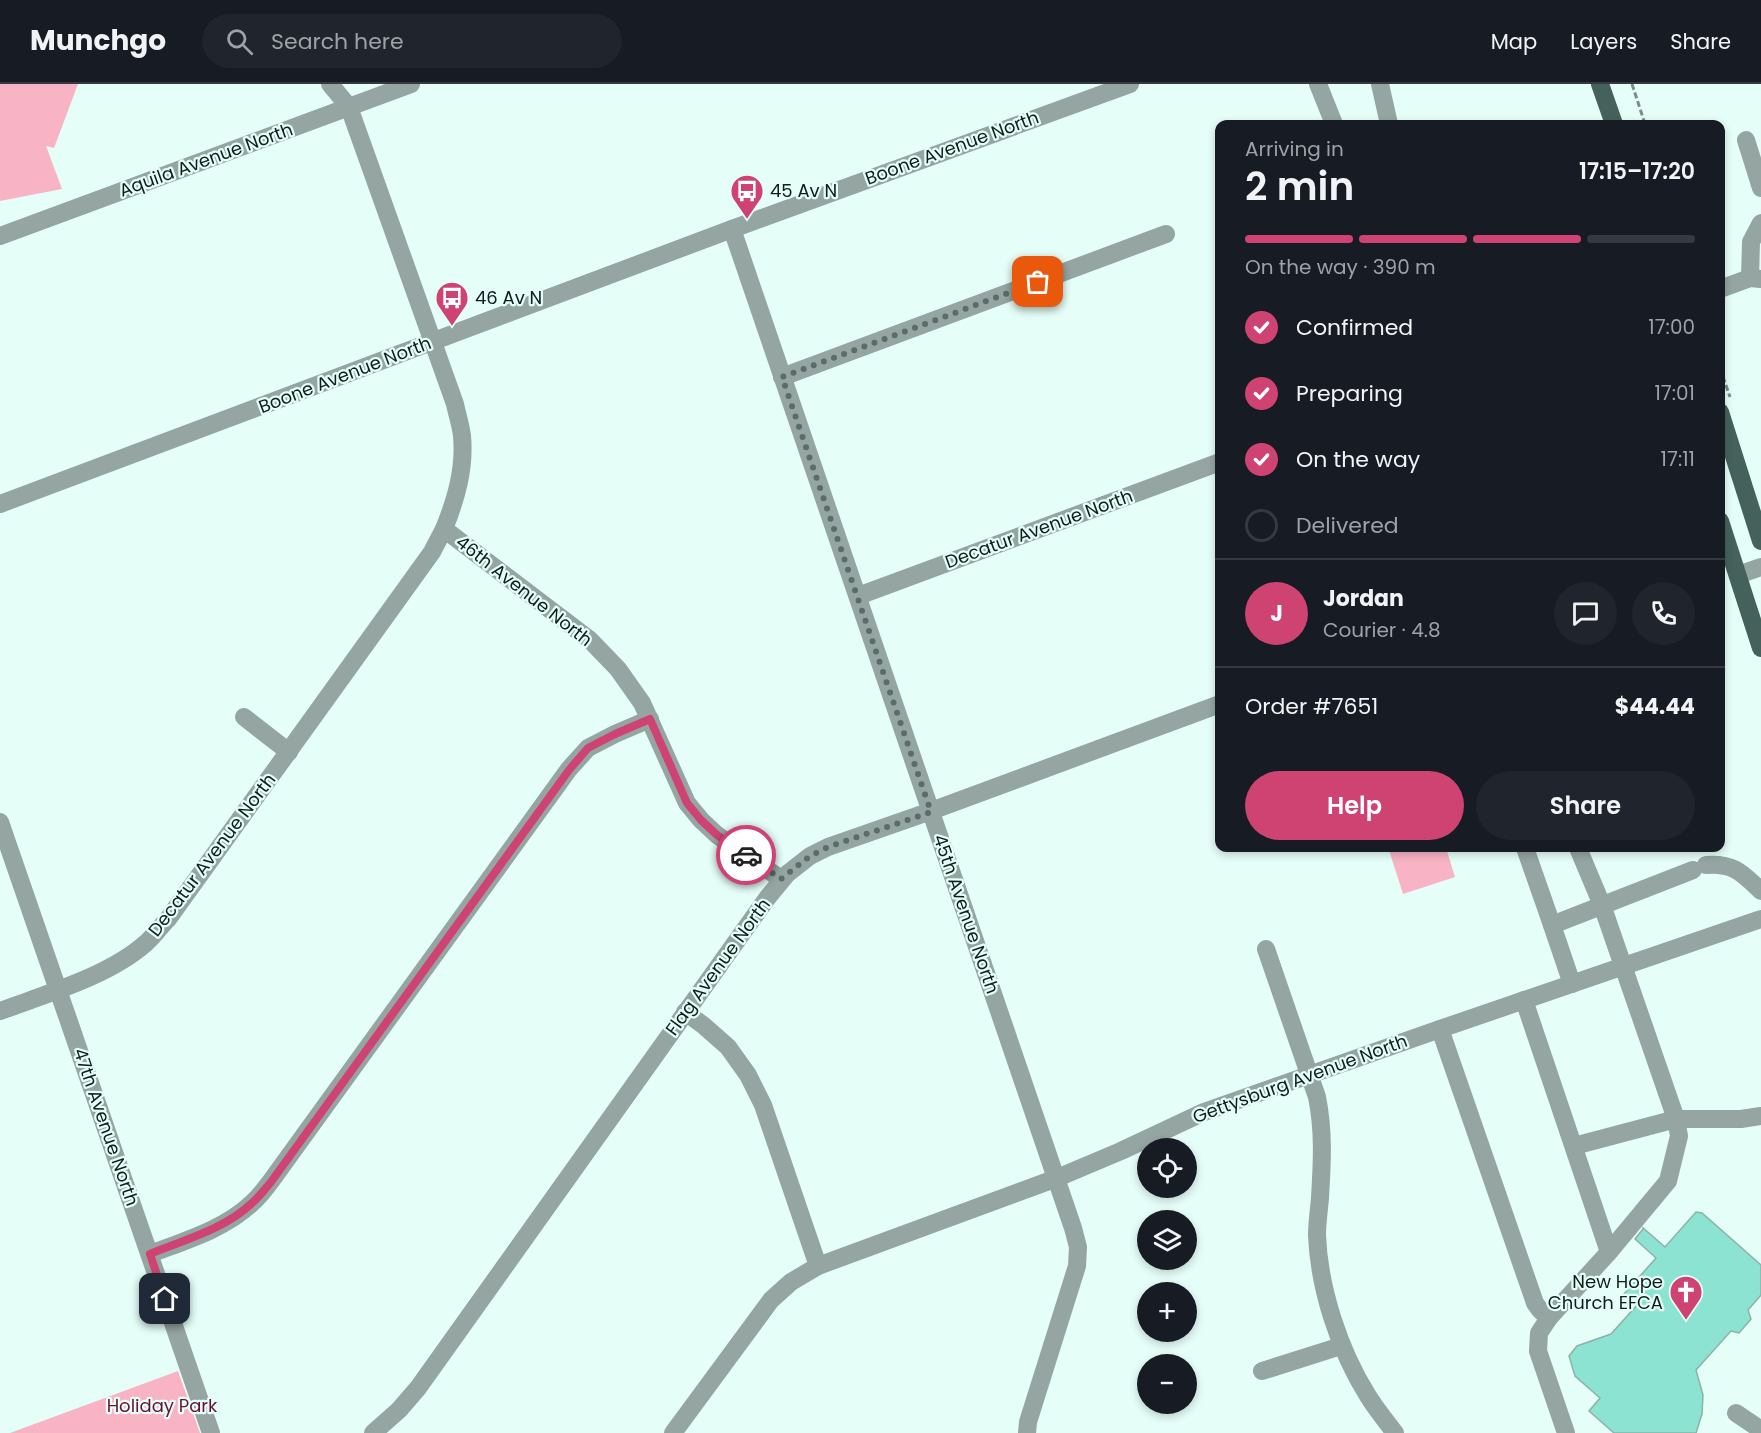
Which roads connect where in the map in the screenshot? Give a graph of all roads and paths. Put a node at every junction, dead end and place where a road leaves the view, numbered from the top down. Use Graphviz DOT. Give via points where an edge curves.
graph roads {
  1 [pos="330,84"];
  2 [pos="411,84"];
  3 [pos="1130,84"];
  4 [pos="1318,84"];
  5 [pos="1380,84"];
  6 [pos="1600,84"];
  7 [pos="1632,84"];
  8 [pos="349,107"];
  9 [pos="1332,120"];
  10 [pos="1388,120"];
  11 [pos="1613,120"];
  12 [pos="1644,120"];
  13 [pos="1746,140"];
  14 [pos="1761,188"];
  15 [pos="1761,223"];
  16 [pos="732,229"];
  17 [pos="1166,234"];
  18 [pos="0,236"];
  19 [pos="1755,278"];
  20 [pos="1725,287"];
  21 [pos="432,342"];
  22 [pos="782,377"];
  23 [pos="1725,428"];
  24 [pos="1215,464"];
  25 [pos="0,504"];
  26 [pos="444,529"];
  27 [pos="1725,535"];
  28 [pos="1761,541"];
  29 [pos="1761,567"];
  30 [pos="1738,575"];
  31 [pos="858,596"];
  32 [pos="1761,648"];
  33 [pos="1215,706"];
  34 [pos="244,717"];
  35 [pos="650,719"];
  36 [pos="289,752"];
  37 [pos="931,812"];
  38 [pos="0,822"];
  39 [pos="1526,852"];
  40 [pos="1580,852"];
  41 [pos="781,879"];
  42 [pos="1761,891"];
  43 [pos="1602,905"];
  44 [pos="1761,919"];
  45 [pos="1552,925"];
  46 [pos="1266,950"];
  47 [pos="1623,966"];
  48 [pos="1572,984"];
  49 [pos="58,989"];
  50 [pos="1524,1000"];
  51 [pos="0,1011"];
  52 [pos="685,1012"];
  53 [pos="1440,1029"];
  54 [pos="1310,1075"];
  55 [pos="1761,1116"];
  56 [pos="1676,1119"];
  57 [pos="1574,1146"];
  58 [pos="1057,1178"];
  59 [pos="1609,1252"];
  60 [pos="150,1254"];
  61 [pos="818,1266"];
  62 [pos="1549,1318"];
  63 [pos="1341,1346"];
  64 [pos="1262,1371"];
  65 [pos="1736,1413"];
  66 [pos="1761,1431"];
  67 [pos="211,1433"];
  68 [pos="373,1433"];
  69 [pos="673,1433"];
  70 [pos="1027,1433"];
  71 [pos="1395,1433"];
  72 [pos="1566,1433"];
  1 -- 8 [label="street, 46th Avenue North"];
  2 -- 8 [label="street, Aquila Avenue North"];
  3 -- 16 [label="street, Boone Avenue North"];
  4 -- 9 [label="street"];
  5 -- 10 [label="street"];
  6 -- 11 [label="main road"];
  7 -- 12 [label="path"];
  8 -- 18 [label="street, Aquila Avenue North"];
  8 -- 21 [label="street, 46th Avenue North"];
  13 -- 14 [label="street"];
  15 -- 19 [label="street" via="1751,242"];
  16 -- 21 [label="street, Boone Avenue North"];
  16 -- 22 [label="street, 45th Avenue North"];
  17 -- 22 [label="street"];
  19 -- 20 [label="street"];
  21 -- 25 [label="street, Boone Avenue North"];
  21 -- 26 [label="street, 46th Avenue North" via="462,436 456,500"];
  22 -- 31 [label="street, 45th Avenue North"];
  23 -- 28 [label="main road"];
  24 -- 31 [label="street, Decatur Avenue North"];
  26 -- 35 [label="street, 46th Avenue North" via="590,640 618,669"];
  26 -- 36 [label="street, Decatur Avenue North" via="432,552"];
  27 -- 30 [label="main road"];
  29 -- 30 [label="street"];
  30 -- 32 [label="main road"];
  31 -- 37 [label="street, 45th Avenue North"];
  33 -- 37 [label="street, Flag Avenue North"];
  34 -- 36 [label="street"];
  35 -- 41 [label="street, 46th Avenue North" via="687,803 717,835"];
  35 -- 60 [label="street" via="588,748 569,770 271,1182 251,1204 201,1234"];
  36 -- 49 [label="street, Decatur Avenue North" via="168,919 146,943 119,962"];
  37 -- 41 [label="street, Flag Avenue North" via="828,847"];
  37 -- 58 [label="street, 45th Avenue North"];
  38 -- 49 [label="street, 47th Avenue North"];
  39 -- 45 [label="street"];
  40 -- 43 [label="street"];
  41 -- 52 [label="street, Flag Avenue North"];
  42 -- 43 [label="street" via="1746,876 1720,864"];
  43 -- 45 [label="street"];
  43 -- 47 [label="street"];
  44 -- 47 [label="street, Gettysburg Avenue North"];
  45 -- 48 [label="street"];
  46 -- 54 [label="street"];
  47 -- 48 [label="street, Gettysburg Avenue North"];
  47 -- 56 [label="street"];
  48 -- 50 [label="street, Gettysburg Avenue North"];
  49 -- 51 [label="street, Decatur Avenue North"];
  49 -- 60 [label="street, 47th Avenue North"];
  50 -- 53 [label="street, Gettysburg Avenue North"];
  50 -- 57 [label="street"];
  52 -- 61 [label="street" via="728,1047 748,1075 763,1106"];
  52 -- 68 [label="street, Flag Avenue North" via="418,1388"];
  53 -- 54 [label="street, Gettysburg Avenue North"];
  53 -- 62 [label="street" via="1535,1303"];
  54 -- 58 [label="street, Gettysburg Avenue North" via="1204,1112"];
  54 -- 63 [label="street" via="1323,1139 1317,1233 1320,1268"];
  55 -- 56 [label="street"];
  56 -- 57 [label="street"];
  56 -- 59 [label="street" via="1679,1136 1668,1181"];
  57 -- 59 [label="street"];
  58 -- 61 [label="street, Gettysburg Avenue North"];
  58 -- 70 [label="street, 45th Avenue North" via="1078,1247 1077,1266"];
  59 -- 62 [label="street" via="1575,1276"];
  60 -- 67 [label="street, 47th Avenue North"];
  61 -- 69 [label="street, Gettysburg Avenue North" via="771,1300"];
  62 -- 72 [label="street" via="1539,1333 1538,1351"];
  63 -- 64 [label="street"];
  63 -- 71 [label="street" via="1367,1395"];
  65 -- 66 [label="street"];
}
